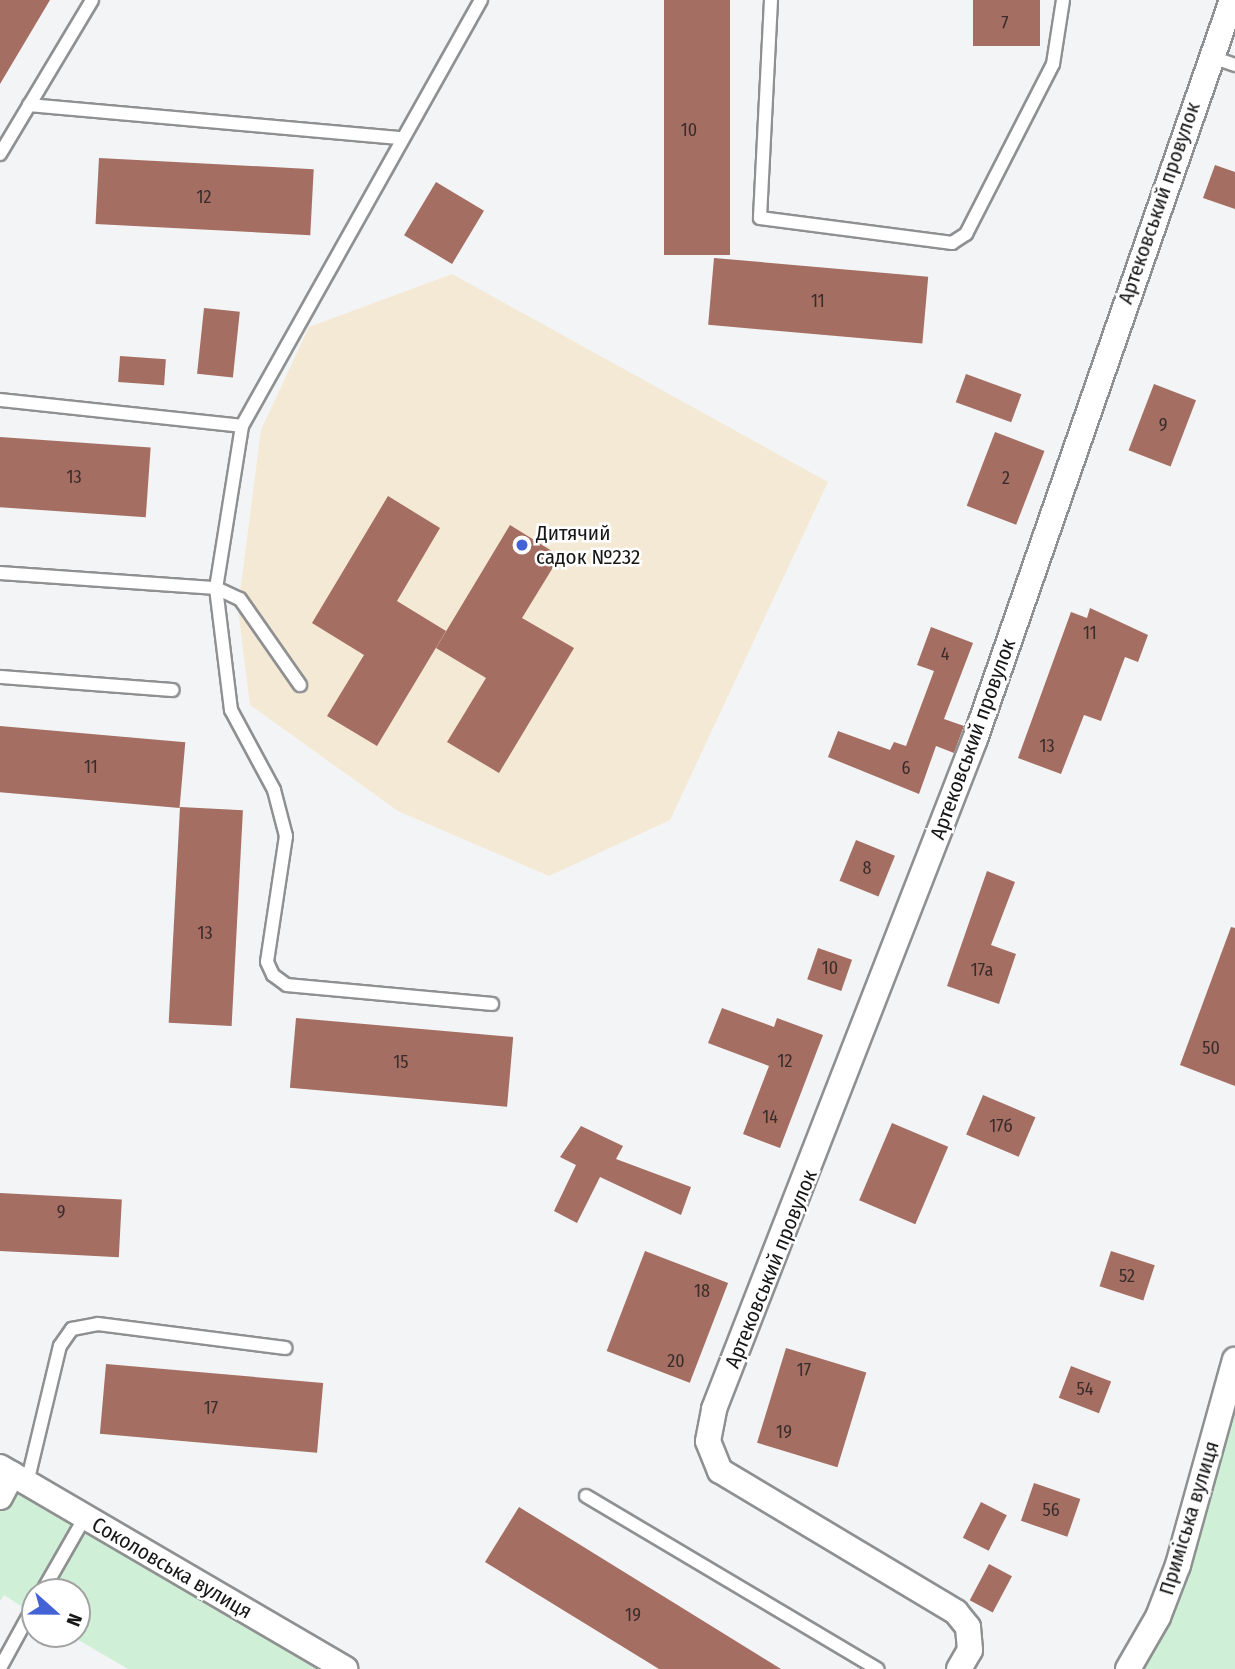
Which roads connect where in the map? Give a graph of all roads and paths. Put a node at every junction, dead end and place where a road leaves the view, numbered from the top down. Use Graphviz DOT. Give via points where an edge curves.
graph roads {
  1 [pos="92,0"];
  2 [pos="481,0"];
  3 [pos="771,0"];
  4 [pos="1063,0"];
  5 [pos="1232,0"];
  6 [pos="1209,56"];
  7 [pos="1235,65"];
  8 [pos="29,105"];
  9 [pos="398,138"];
  10 [pos="0,154"];
  11 [pos="0,400"];
  12 [pos="242,426"];
  13 [pos="0,573"];
  14 [pos="216,588"];
  15 [pos="0,677"];
  16 [pos="300,685"];
  17 [pos="173,690"];
  18 [pos="492,1004"];
  19 [pos="285,1348"];
  20 [pos="1235,1360"];
  21 [pos="13,1475"];
  22 [pos="586,1496"];
  23 [pos="0,1497"];
  24 [pos="85,1517"];
  25 [pos="50,1578"];
  26 [pos="21,1630"];
  27 [pos="0,1668"];
  28 [pos="345,1669"];
  29 [pos="877,1669"];
  30 [pos="959,1669"];
  31 [pos="1128,1669"];
  1 -- 8 [label="lane"];
  2 -- 9 [label="lane"];
  3 -- 4 [label="lane" via="760,218 952,243 966,234 1053,64"];
  5 -- 6 [label="street, Артековський провулок"];
  6 -- 7 [label="lane"];
  6 -- 30 [label="street, Артековський провулок" via="975,739 714,1409 708,1441 720,1471 956,1612 968,1627 970,1650"];
  8 -- 9 [label="lane"];
  8 -- 10 [label="lane"];
  9 -- 12 [label="lane"];
  11 -- 12 [label="lane"];
  12 -- 14 [label="lane"];
  13 -- 14 [label="lane"];
  14 -- 16 [label="lane" via="240,599"];
  14 -- 18 [label="lane" via="231,710 274,790 286,836 267,962 273,975 287,985"];
  15 -- 17 [label="lane"];
  19 -- 21 [label="lane" via="98,1324 72,1329 60,1346"];
  20 -- 31 [label="street, Приміська вулиця" via="1178,1565"];
  21 -- 23 [label="street"];
  21 -- 24 [label="street, Соколовська вулиця"];
  22 -- 29 [label="lane"];
  24 -- 25 [label="lane"];
  24 -- 28 [label="street, Соколовська вулиця"];
  26 -- 27 [label="lane"];
}
